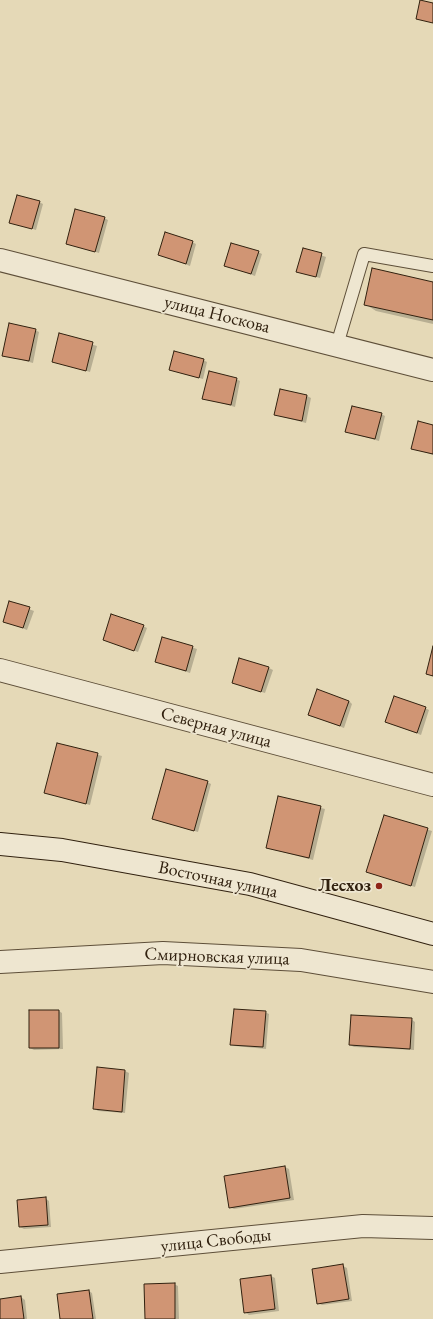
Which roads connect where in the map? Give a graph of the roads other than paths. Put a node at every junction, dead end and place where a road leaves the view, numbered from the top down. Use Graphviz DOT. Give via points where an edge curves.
graph roads {
  1 [pos="0,260"];
  2 [pos="433,266"];
  3 [pos="337,345"];
  4 [pos="433,370"];
  5 [pos="0,670"];
  6 [pos="433,785"];
  7 [pos="0,844"];
  8 [pos="433,934"];
  9 [pos="0,962"];
  10 [pos="433,982"];
  11 [pos="433,1228"];
  12 [pos="0,1262"];
  1 -- 3 [label="street, улица Носкова"];
  2 -- 3 [label="lane" via="364,254"];
  3 -- 4 [label="street, улица Носкова"];
  5 -- 6 [label="street, Северная улица"];
  7 -- 8 [label="street, Восточная улица" via="62,850 250,884"];
  9 -- 10 [label="street, Смирновская улица" via="163,952 301,960"];
  11 -- 12 [label="street, улица Свободы" via="363,1226"];
}
